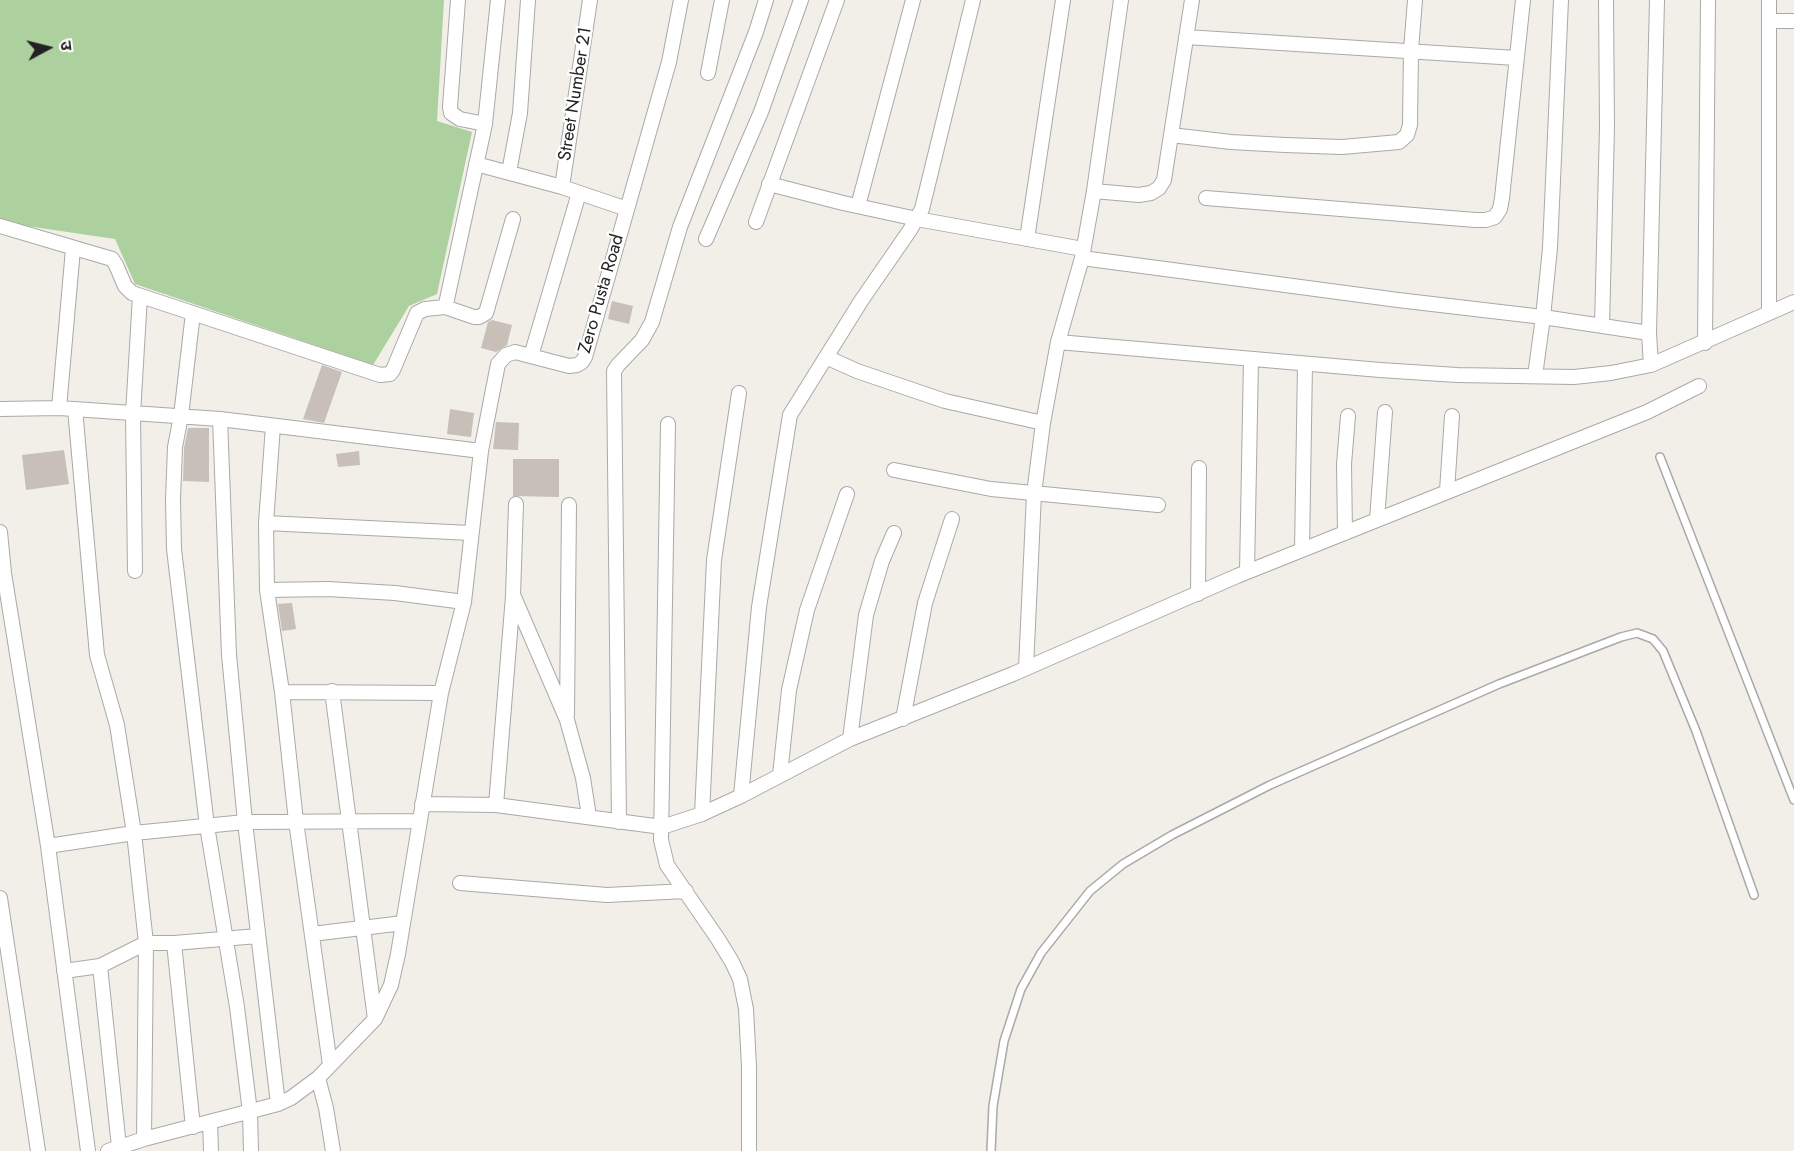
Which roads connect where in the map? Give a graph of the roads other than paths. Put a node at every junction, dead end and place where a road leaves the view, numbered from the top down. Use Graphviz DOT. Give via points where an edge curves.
graph roads {
  1 [pos="458,0"];
  2 [pos="498,0"];
  3 [pos="528,0"];
  4 [pos="590,0"];
  5 [pos="681,0"];
  6 [pos="722,0"];
  7 [pos="766,0"];
  8 [pos="801,0"];
  9 [pos="837,0"];
  10 [pos="913,0"];
  11 [pos="973,0"];
  12 [pos="1063,0"];
  13 [pos="1120,0"];
  14 [pos="1192,0"];
  15 [pos="1415,0"];
  16 [pos="1523,0"];
  17 [pos="1561,0"];
  18 [pos="1606,0"];
  19 [pos="1657,0"];
  20 [pos="1708,0"];
  21 [pos="1769,0"];
  22 [pos="1769,21"];
  23 [pos="1794,21"];
  24 [pos="1186,37"];
  25 [pos="1411,50"];
  26 [pos="1516,58"];
  27 [pos="708,73"];
  28 [pos="484,124"];
  29 [pos="1171,135"];
  30 [pos="476,164"];
  31 [pos="509,172"];
  32 [pos="770,184"];
  33 [pos="562,187"];
  34 [pos="1094,191"];
  35 [pos="579,193"];
  36 [pos="1206,198"];
  37 [pos="858,206"];
  38 [pos="627,209"];
  39 [pos="513,219"];
  40 [pos="917,219"];
  41 [pos="756,222"];
  42 [pos="0,226"];
  43 [pos="706,239"];
  44 [pos="1027,239"];
  45 [pos="73,249"];
  46 [pos="1083,253"];
  47 [pos="140,296"];
  48 [pos="1794,302"];
  49 [pos="445,307"];
  50 [pos="193,313"];
  51 [pos="1769,313"];
  52 [pos="1544,317"];
  53 [pos="1602,326"];
  54 [pos="1649,333"];
  55 [pos="1058,342"];
  56 [pos="1705,343"];
  57 [pos="531,356"];
  58 [pos="826,357"];
  59 [pos="1251,359"];
  60 [pos="1305,364"];
  61 [pos="1651,365"];
  62 [pos="1535,376"];
  63 [pos="1699,386"];
  64 [pos="739,393"];
  65 [pos="59,408"];
  66 [pos="0,409"];
  67 [pos="75,409"];
  68 [pos="1385,411"];
  69 [pos="133,414"];
  70 [pos="181,416"];
  71 [pos="1348,416"];
  72 [pos="1452,416"];
  73 [pos="220,419"];
  74 [pos="1043,423"];
  75 [pos="668,424"];
  76 [pos="273,426"];
  77 [pos="481,450"];
  78 [pos="1660,457"];
  79 [pos="1199,468"];
  80 [pos="894,470"];
  81 [pos="1447,491"];
  82 [pos="847,494"];
  83 [pos="1034,494"];
  84 [pos="516,504"];
  85 [pos="569,505"];
  86 [pos="1158,505"];
  87 [pos="952,519"];
  88 [pos="1377,520"];
  89 [pos="266,523"];
  90 [pos="0,532"];
  91 [pos="471,533"];
  92 [pos="894,533"];
  93 [pos="1345,533"];
  94 [pos="1302,550"];
  95 [pos="135,571"];
  96 [pos="1247,572"];
  97 [pos="267,590"];
  98 [pos="1198,594"];
  99 [pos="513,596"];
  100 [pos="464,602"];
  101 [pos="1026,668"];
  102 [pos="332,691"];
  103 [pos="282,692"];
  104 [pos="441,693"];
  105 [pos="903,719"];
  106 [pos="567,720"];
  107 [pos="850,739"];
  108 [pos="780,775"];
  109 [pos="741,796"];
  110 [pos="1794,800"];
  111 [pos="422,804"];
  112 [pos="496,805"];
  113 [pos="702,814"];
  114 [pos="589,816"];
  115 [pos="349,820"];
  116 [pos="296,821"];
  117 [pos="420,821"];
  118 [pos="245,822"];
  119 [pos="619,822"];
  120 [pos="207,826"];
  121 [pos="662,827"];
  122 [pos="134,833"];
  123 [pos="48,846"];
  124 [pos="460,883"];
  125 [pos="686,891"];
  126 [pos="1754,895"];
  127 [pos="0,898"];
  128 [pos="403,923"];
  129 [pos="362,927"];
  130 [pos="312,934"];
  131 [pos="258,936"];
  132 [pos="225,938"];
  133 [pos="146,943"];
  134 [pos="174,943"];
  135 [pos="100,966"];
  136 [pos="64,971"];
  137 [pos="375,1019"];
  138 [pos="330,1065"];
  139 [pos="318,1078"];
  140 [pos="278,1104"];
  141 [pos="250,1112"];
  142 [pos="210,1122"];
  143 [pos="194,1126"];
  144 [pos="150,1137"];
  145 [pos="113,1149"];
  146 [pos="38,1151"];
  147 [pos="88,1151"];
  148 [pos="157,1151"];
  149 [pos="211,1151"];
  150 [pos="251,1151"];
  151 [pos="333,1151"];
  152 [pos="749,1151"];
  153 [pos="991,1151"];
  1 -- 28 [label="street" via="451,113"];
  2 -- 28 [label="street"];
  3 -- 31 [label="street" via="520,113"];
  4 -- 33 [label="street, Street Number 21"];
  5 -- 38 [label="street" via="669,62"];
  6 -- 27 [label="street"];
  7 -- 119 [label="street" via="680,227 652,322 642,340 614,371"];
  8 -- 43 [label="street" via="761,112"];
  9 -- 32 [label="street"];
  10 -- 37 [label="street"];
  11 -- 40 [label="street" via="928,189"];
  12 -- 44 [label="street"];
  13 -- 34 [label="street"];
  14 -- 24 [label="street"];
  15 -- 25 [label="street"];
  16 -- 26 [label="street"];
  17 -- 52 [label="street"];
  18 -- 53 [label="street"];
  19 -- 54 [label="street"];
  20 -- 56 [label="street"];
  21 -- 22 [label="street"];
  22 -- 23 [label="street"];
  22 -- 51 [label="street"];
  24 -- 25 [label="street"];
  24 -- 29 [label="street"];
  25 -- 26 [label="street"];
  25 -- 29 [label="street" via="1410,125 1399,142 1342,147"];
  26 -- 36 [label="street" via="1502,198 1495,217 1475,220"];
  28 -- 30 [label="street"];
  29 -- 34 [label="street" via="1164,180 1159,188 1139,195"];
  30 -- 31 [label="street"];
  30 -- 49 [label="street"];
  31 -- 33 [label="street"];
  32 -- 37 [label="street"];
  32 -- 41 [label="street"];
  33 -- 35 [label="street"];
  34 -- 46 [label="street"];
  35 -- 38 [label="street"];
  35 -- 57 [label="street"];
  37 -- 40 [label="street"];
  38 -- 57 [label="street, Zero Pusta Road" via="582,362 569,366"];
  39 -- 49 [label="street" via="486,313 478,318"];
  40 -- 44 [label="street"];
  40 -- 58 [label="street"];
  42 -- 45 [label="street"];
  44 -- 46 [label="street"];
  45 -- 47 [label="street" via="112,259 128,291"];
  45 -- 65 [label="street"];
  46 -- 52 [label="street" via="1386,299"];
  46 -- 55 [label="street"];
  47 -- 50 [label="street"];
  47 -- 69 [label="street"];
  48 -- 51 [label="street"];
  49 -- 50 [label="street" via="417,313 393,370 386,376"];
  50 -- 70 [label="street"];
  51 -- 56 [label="street"];
  52 -- 53 [label="street"];
  52 -- 62 [label="street"];
  53 -- 54 [label="street"];
  54 -- 61 [label="street"];
  55 -- 59 [label="street"];
  55 -- 74 [label="street"];
  56 -- 61 [label="street"];
  57 -- 77 [label="street" via="515,352 498,364"];
  58 -- 74 [label="street" via="934,397"];
  58 -- 109 [label="street" via="790,415 759,607"];
  59 -- 60 [label="street"];
  59 -- 96 [label="street"];
  60 -- 62 [label="street"];
  60 -- 94 [label="street"];
  61 -- 62 [label="street" via="1574,377"];
  63 -- 81 [label="street" via="1647,412"];
  64 -- 113 [label="street" via="714,560"];
  65 -- 66 [label="street"];
  65 -- 67 [label="street"];
  67 -- 69 [label="street"];
  67 -- 122 [label="street" via="97,655 116,717"];
  68 -- 88 [label="street"];
  69 -- 70 [label="street"];
  69 -- 95 [label="street"];
  70 -- 73 [label="street"];
  70 -- 120 [label="street" via="175,447 174,549"];
  71 -- 93 [label="street"];
  72 -- 81 [label="street"];
  73 -- 76 [label="street"];
  73 -- 118 [label="street" via="229,655"];
  74 -- 83 [label="street"];
  75 -- 121 [label="street"];
  76 -- 77 [label="street"];
  76 -- 89 [label="street"];
  77 -- 91 [label="street"];
  78 -- 110 [label="lane"];
  79 -- 98 [label="street"];
  80 -- 83 [label="street"];
  81 -- 88 [label="street"];
  82 -- 108 [label="street" via="805,622 789,690"];
  83 -- 86 [label="street"];
  83 -- 101 [label="street"];
  84 -- 99 [label="street"];
  85 -- 106 [label="street"];
  87 -- 105 [label="street" via="925,603"];
  88 -- 93 [label="street"];
  89 -- 91 [label="street"];
  89 -- 97 [label="street"];
  90 -- 123 [label="street"];
  91 -- 100 [label="street"];
  92 -- 107 [label="street" via="866,615"];
  93 -- 94 [label="street"];
  94 -- 96 [label="street"];
  96 -- 98 [label="street"];
  97 -- 100 [label="street" via="395,593"];
  97 -- 103 [label="street"];
  98 -- 101 [label="street"];
  99 -- 106 [label="street"];
  99 -- 112 [label="street"];
  100 -- 104 [label="street"];
  101 -- 105 [label="street"];
  102 -- 103 [label="street"];
  102 -- 104 [label="street"];
  102 -- 115 [label="street"];
  103 -- 116 [label="street"];
  104 -- 111 [label="street"];
  105 -- 107 [label="street"];
  106 -- 114 [label="street"];
  107 -- 108 [label="street"];
  108 -- 109 [label="street"];
  109 -- 113 [label="street"];
  111 -- 112 [label="street"];
  111 -- 117 [label="street"];
  112 -- 114 [label="street"];
  113 -- 121 [label="street"];
  114 -- 119 [label="street"];
  115 -- 116 [label="street"];
  115 -- 117 [label="street"];
  115 -- 129 [label="street"];
  116 -- 118 [label="street"];
  116 -- 130 [label="street"];
  117 -- 128 [label="street"];
  118 -- 120 [label="street"];
  118 -- 131 [label="street"];
  119 -- 121 [label="street"];
  120 -- 122 [label="street"];
  120 -- 132 [label="street"];
  121 -- 125 [label="street" via="667,865"];
  122 -- 123 [label="street"];
  122 -- 133 [label="street"];
  123 -- 136 [label="street"];
  124 -- 125 [label="street" via="607,895"];
  125 -- 152 [label="street" via="740,979 746,1009"];
  126 -- 153 [label="lane" via="1663,651 1653,639 1637,633 1621,637 1498,684 1270,785 1123,864 1090,891 1041,953 1021,989 1004,1041 993,1106"];
  127 -- 146 [label="street"];
  128 -- 129 [label="street"];
  128 -- 137 [label="street" via="391,985"];
  129 -- 130 [label="street"];
  129 -- 137 [label="street"];
  130 -- 138 [label="street"];
  131 -- 132 [label="street"];
  131 -- 140 [label="street"];
  132 -- 134 [label="street"];
  132 -- 141 [label="street"];
  133 -- 134 [label="street"];
  133 -- 135 [label="street"];
  133 -- 144 [label="street"];
  134 -- 143 [label="street"];
  135 -- 136 [label="street"];
  135 -- 145 [label="street"];
  136 -- 147 [label="street"];
  137 -- 138 [label="street"];
  138 -- 139 [label="street"];
  139 -- 140 [label="street"];
  139 -- 151 [label="street"];
  140 -- 141 [label="street"];
  141 -- 142 [label="street"];
  141 -- 150 [label="street"];
  142 -- 143 [label="street"];
  142 -- 149 [label="street"];
  143 -- 144 [label="street"];
  144 -- 145 [label="street"];
  144 -- 148 [label="street"];
}
